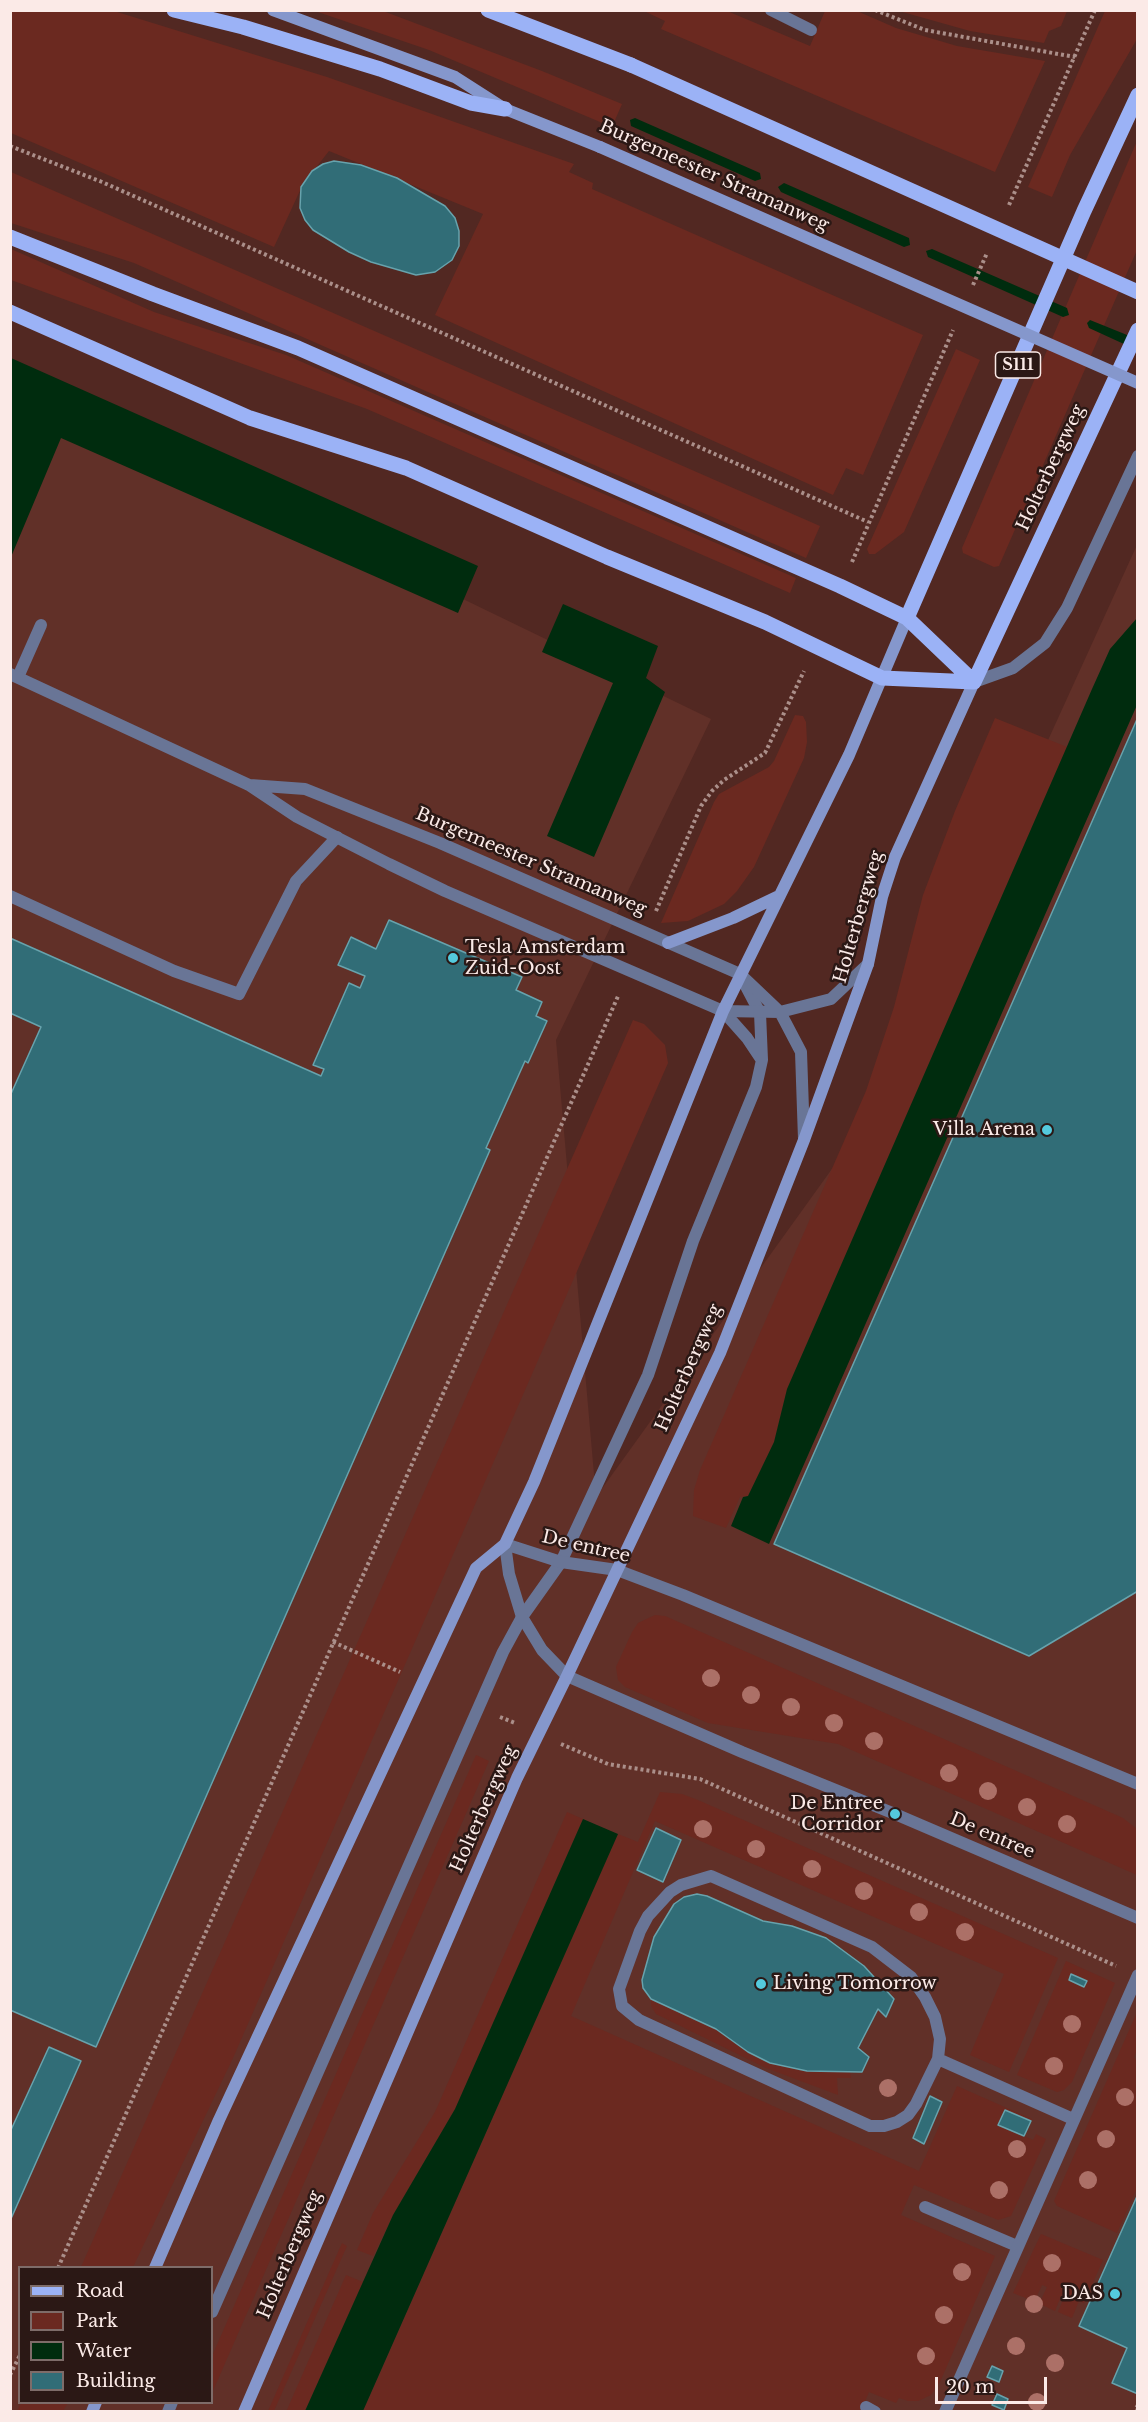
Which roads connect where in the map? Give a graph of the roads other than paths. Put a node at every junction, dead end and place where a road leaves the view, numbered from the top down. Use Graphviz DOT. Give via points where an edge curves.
graph roads {
  1 [pos="174,10"];
  2 [pos="273,10"];
  3 [pos="488,10"];
  4 [pos="771,10"];
  5 [pos="811,30"];
  6 [pos="1137,95"];
  7 [pos="504,109"];
  8 [pos="10,237"];
  9 [pos="1137,292"];
  10 [pos="10,312"];
  11 [pos="1137,330"];
  12 [pos="1137,383"];
  13 [pos="1137,456"];
  14 [pos="907,618"];
  15 [pos="41,625"];
  16 [pos="14,675"];
  17 [pos="882,678"];
  18 [pos="974,682"];
  19 [pos="249,785"];
  20 [pos="337,837"];
  21 [pos="10,896"];
  22 [pos="779,896"];
  23 [pos="668,943"];
  24 [pos="868,964"];
  25 [pos="740,974"];
  26 [pos="723,1011"];
  27 [pos="780,1012"];
  28 [pos="760,1013"];
  29 [pos="762,1060"];
  30 [pos="804,1140"];
  31 [pos="505,1544"];
  32 [pos="561,1562"];
  33 [pos="617,1570"];
  34 [pos="522,1617"];
  35 [pos="567,1676"];
  36 [pos="1137,1784"];
  37 [pos="1137,1918"];
  38 [pos="1137,1975"];
  39 [pos="938,2059"];
  40 [pos="1073,2119"];
  41 [pos="925,2207"];
  42 [pos="1017,2246"];
  43 [pos="156,2266"];
  44 [pos="213,2310"];
  45 [pos="244,2412"];
  46 [pos="945,2412"];
  1 -- 7 [label="main road" via="380,69 471,103"];
  2 -- 7 [label="main road, Burgemeester Stramanweg" via="455,77"];
  3 -- 9 [label="main road, bridge" via="631,65"];
  4 -- 5 [label="street"];
  6 -- 14 [label="main road, S111"];
  7 -- 12 [label="main road, Burgemeester Stramanweg, bridge" via="600,147"];
  8 -- 14 [label="main road" via="297,348"];
  10 -- 17 [label="main road" via="250,418 406,468 765,622"];
  11 -- 18 [label="main road, Holterbergweg"];
  13 -- 18 [label="street" via="1067,608 1045,643 1013,668"];
  14 -- 17 [label="main road, S111"];
  14 -- 18 [label="main road"];
  15 -- 16 [label="street"];
  16 -- 19 [label="street, Burgemeester Stramanweg"];
  17 -- 18 [label="main road"];
  17 -- 22 [label="main road, S111" via="849,755"];
  18 -- 24 [label="main road, Holterbergweg" via="895,857"];
  19 -- 20 [label="street, Burgemeester Stramanweg" via="297,817"];
  19 -- 23 [label="street, Burgemeester Stramanweg" via="305,789 440,843"];
  20 -- 21 [label="street" via="296,881 239,994 174,971"];
  20 -- 26 [label="street, Burgemeester Stramanweg" via="445,891"];
  22 -- 23 [label="main road"];
  22 -- 25 [label="main road, S111"];
  23 -- 25 [label="street, Burgemeester Stramanweg"];
  24 -- 27 [label="street, Burgemeester Stramanweg" via="831,999"];
  24 -- 30 [label="main road, Holterbergweg"];
  25 -- 26 [label="main road, S111"];
  25 -- 27 [label="street, Burgemeester Stramanweg"];
  25 -- 28 [label="street, Holterbergweg"];
  26 -- 28 [label="street, Burgemeester Stramanweg"];
  26 -- 29 [label="street"];
  26 -- 31 [label="main road, S111" via="534,1482"];
  27 -- 28 [label="street, Burgemeester Stramanweg"];
  27 -- 30 [label="street, Burgemeester Stramanweg" via="801,1052"];
  28 -- 29 [label="street, Holterbergweg"];
  29 -- 32 [label="street, Holterbergweg" via="756,1087 693,1241 648,1375"];
  30 -- 33 [label="main road, Holterbergweg" via="720,1353"];
  31 -- 32 [label="street, De entree"];
  31 -- 34 [label="street, De entree"];
  31 -- 43 [label="main road, S111" via="476,1568 219,2120"];
  32 -- 33 [label="street, De entree"];
  32 -- 34 [label="street, Holterbergweg"];
  33 -- 35 [label="main road, Holterbergweg"];
  33 -- 36 [label="street, De entree" via="725,1611"];
  34 -- 35 [label="street, De entree" via="542,1650"];
  34 -- 44 [label="street, Holterbergweg" via="478,1707"];
  35 -- 37 [label="street, De entree"];
  35 -- 45 [label="main road, Holterbergweg" via="517,1778"];
  38 -- 40 [label="street"];
  39 -- 39 [label="street" via="940,2039 930,2007 910,1977 891,1961 872,1947 711,1876 681,1885 658,1903 640,1931 620,1989 622,2006 639,2020 870,2126 884,2126 908,2115"];
  39 -- 40 [label="street"];
  40 -- 42 [label="street"];
  41 -- 42 [label="street"];
  42 -- 46 [label="street"];
}
